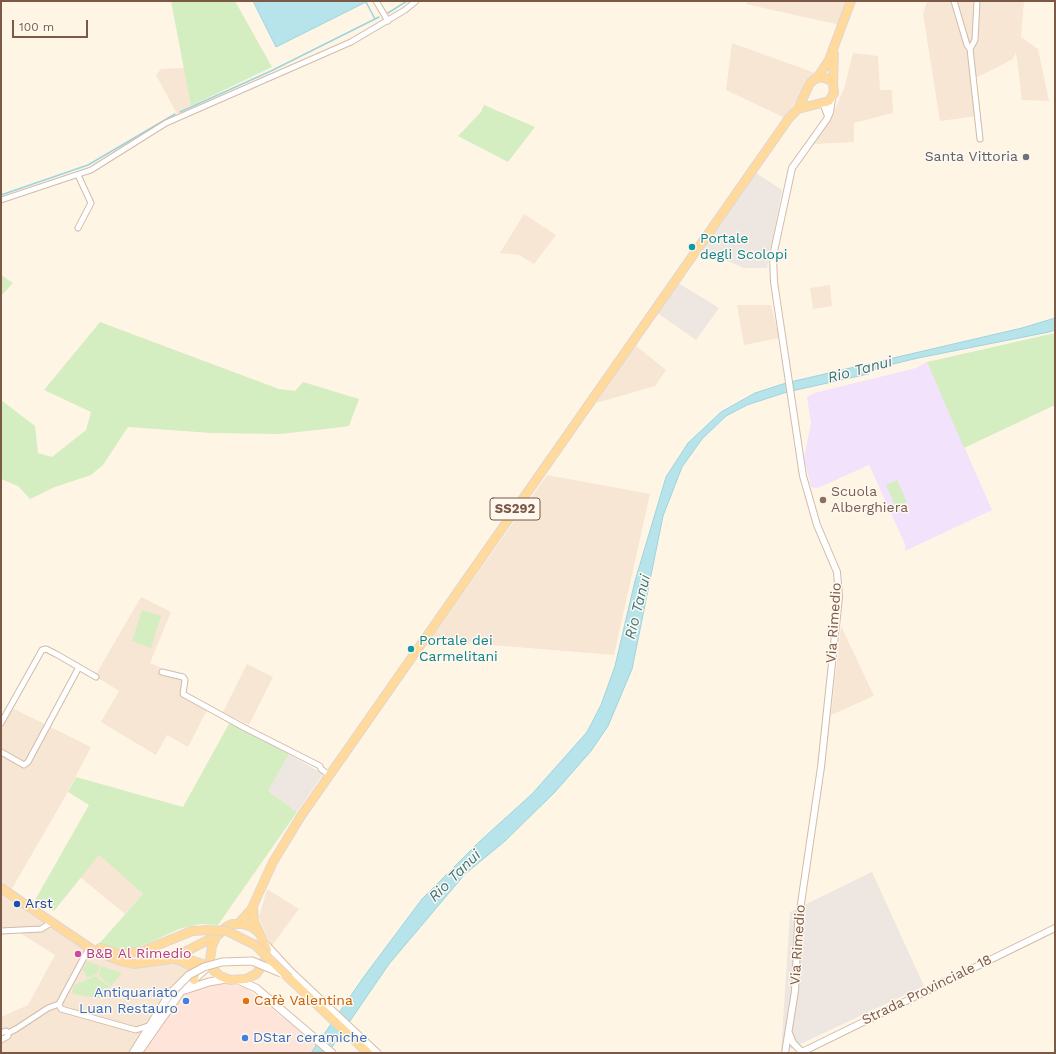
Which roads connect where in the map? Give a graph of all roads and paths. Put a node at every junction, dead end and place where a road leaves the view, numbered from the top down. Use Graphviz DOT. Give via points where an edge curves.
graph roads {
  1 [pos="376,1"];
  2 [pos="416,1"];
  3 [pos="851,1"];
  4 [pos="954,1"];
  5 [pos="977,1"];
  6 [pos="388,21"];
  7 [pos="835,43"];
  8 [pos="970,49"];
  9 [pos="817,78"];
  10 [pos="833,84"];
  11 [pos="808,87"];
  12 [pos="832,99"];
  13 [pos="820,103"];
  14 [pos="798,109"];
  15 [pos="828,116"];
  16 [pos="980,139"];
  17 [pos="78,175"];
  18 [pos="1,200"];
  19 [pos="78,228"];
  20 [pos="79,667"];
  21 [pos="162,672"];
  22 [pos="96,677"];
  23 [pos="1,723"];
  24 [pos="1,752"];
  25 [pos="329,775"];
  26 [pos="1,888"];
  27 [pos="253,906"];
  28 [pos="51,923"];
  29 [pos="238,924"];
  30 [pos="1055,928"];
  31 [pos="1,931"];
  32 [pos="218,935"];
  33 [pos="262,936"];
  34 [pos="80,942"];
  35 [pos="267,946"];
  36 [pos="89,948"];
  37 [pos="174,959"];
  38 [pos="209,966"];
  39 [pos="289,978"];
  40 [pos="226,979"];
  41 [pos="194,980"];
  42 [pos="240,980"];
  43 [pos="177,996"];
  44 [pos="59,1004"];
  45 [pos="148,1026"];
  46 [pos="788,1030"];
  47 [pos="1,1033"];
  48 [pos="8,1033"];
  49 [pos="1,1040"];
  50 [pos="362,1043"];
  51 [pos="133,1053"];
  52 [pos="138,1053"];
  53 [pos="332,1053"];
  54 [pos="368,1053"];
  55 [pos="377,1053"];
  56 [pos="785,1053"];
  57 [pos="801,1053"];
  1 -- 6 [label="street"];
  2 -- 6 [label="street"];
  3 -- 7 [label="main road, SS292"];
  4 -- 8 [label="street"];
  5 -- 8 [label="street" via="975,40"];
  6 -- 17 [label="street" via="351,42 166,123 102,164"];
  7 -- 9 [label="main road, SS292" via="829,60"];
  7 -- 10 [label="main road, SS292"];
  8 -- 16 [label="street"];
  9 -- 10 [label="main road" via="826,78"];
  9 -- 11 [label="main road, SS292"];
  10 -- 12 [label="main road, SS292"];
  11 -- 13 [label="main road" via="810,97"];
  11 -- 14 [label="main road, SS292"];
  12 -- 13 [label="main road"];
  12 -- 15 [label="street, Via Rimedio"];
  13 -- 14 [label="main road"];
  13 -- 15 [label="street"];
  14 -- 25 [label="main road, SS292" via="784,125"];
  15 -- 46 [label="street, Via Rimedio" via="792,168 773,256 774,282 805,489 837,572 838,597 820,767 798,924 795,991"];
  17 -- 18 [label="street"];
  17 -- 19 [label="street" via="91,203"];
  20 -- 22 [label="street"];
  20 -- 23 [label="street" via="51,651 42,650"];
  20 -- 24 [label="street" via="28,762 24,765"];
  21 -- 25 [label="street" via="183,677 184,694 320,766"];
  25 -- 27 [label="main road, SS292" via="273,862"];
  26 -- 28 [label="main road, SS292"];
  27 -- 29 [label="main road, SS292"];
  27 -- 33 [label="main road" via="254,921"];
  28 -- 31 [label="street" via="41,929"];
  28 -- 34 [label="main road, SS292"];
  29 -- 32 [label="main road, SS292" via="226,927"];
  29 -- 33 [label="main road" via="252,927"];
  30 -- 57 [label="street, Strada Provinciale 18"];
  32 -- 37 [label="main road, SS292"];
  32 -- 38 [label="main road" via="212,946"];
  33 -- 35 [label="main road"];
  34 -- 36 [label="main road, SS292"];
  34 -- 39 [label="main road, bridge" via="119,954 143,951 192,931 227,931 255,945"];
  35 -- 42 [label="main road" via="263,967 251,977"];
  35 -- 50 [label="main road"];
  36 -- 37 [label="main road, SS292" via="109,958 134,964"];
  36 -- 44 [label="street"];
  37 -- 38 [label="main road, SS292" via="187,959"];
  37 -- 41 [label="main road" via="193,967 196,973"];
  38 -- 40 [label="main road, SS292"];
  38 -- 41 [label="main road"];
  39 -- 45 [label="main road, bridge" via="276,970 252,962 222,962 204,967 189,975 169,995"];
  39 -- 50 [label="main road"];
  40 -- 42 [label="main road"];
  40 -- 43 [label="main road" via="191,987"];
  41 -- 43 [label="main road"];
  42 -- 53 [label="main road" via="256,988"];
  43 -- 52 [label="main road"];
  44 -- 45 [label="street" via="61,1009 136,1030"];
  44 -- 48 [label="street"];
  45 -- 51 [label="main road"];
  46 -- 56 [label="street, Via Rimedio"];
  46 -- 57 [label="street" via="790,1038"];
  47 -- 48 [label="street"];
  48 -- 49 [label="street" via="8,1036"];
  50 -- 54 [label="main road"];
  50 -- 55 [label="main road"];
}
